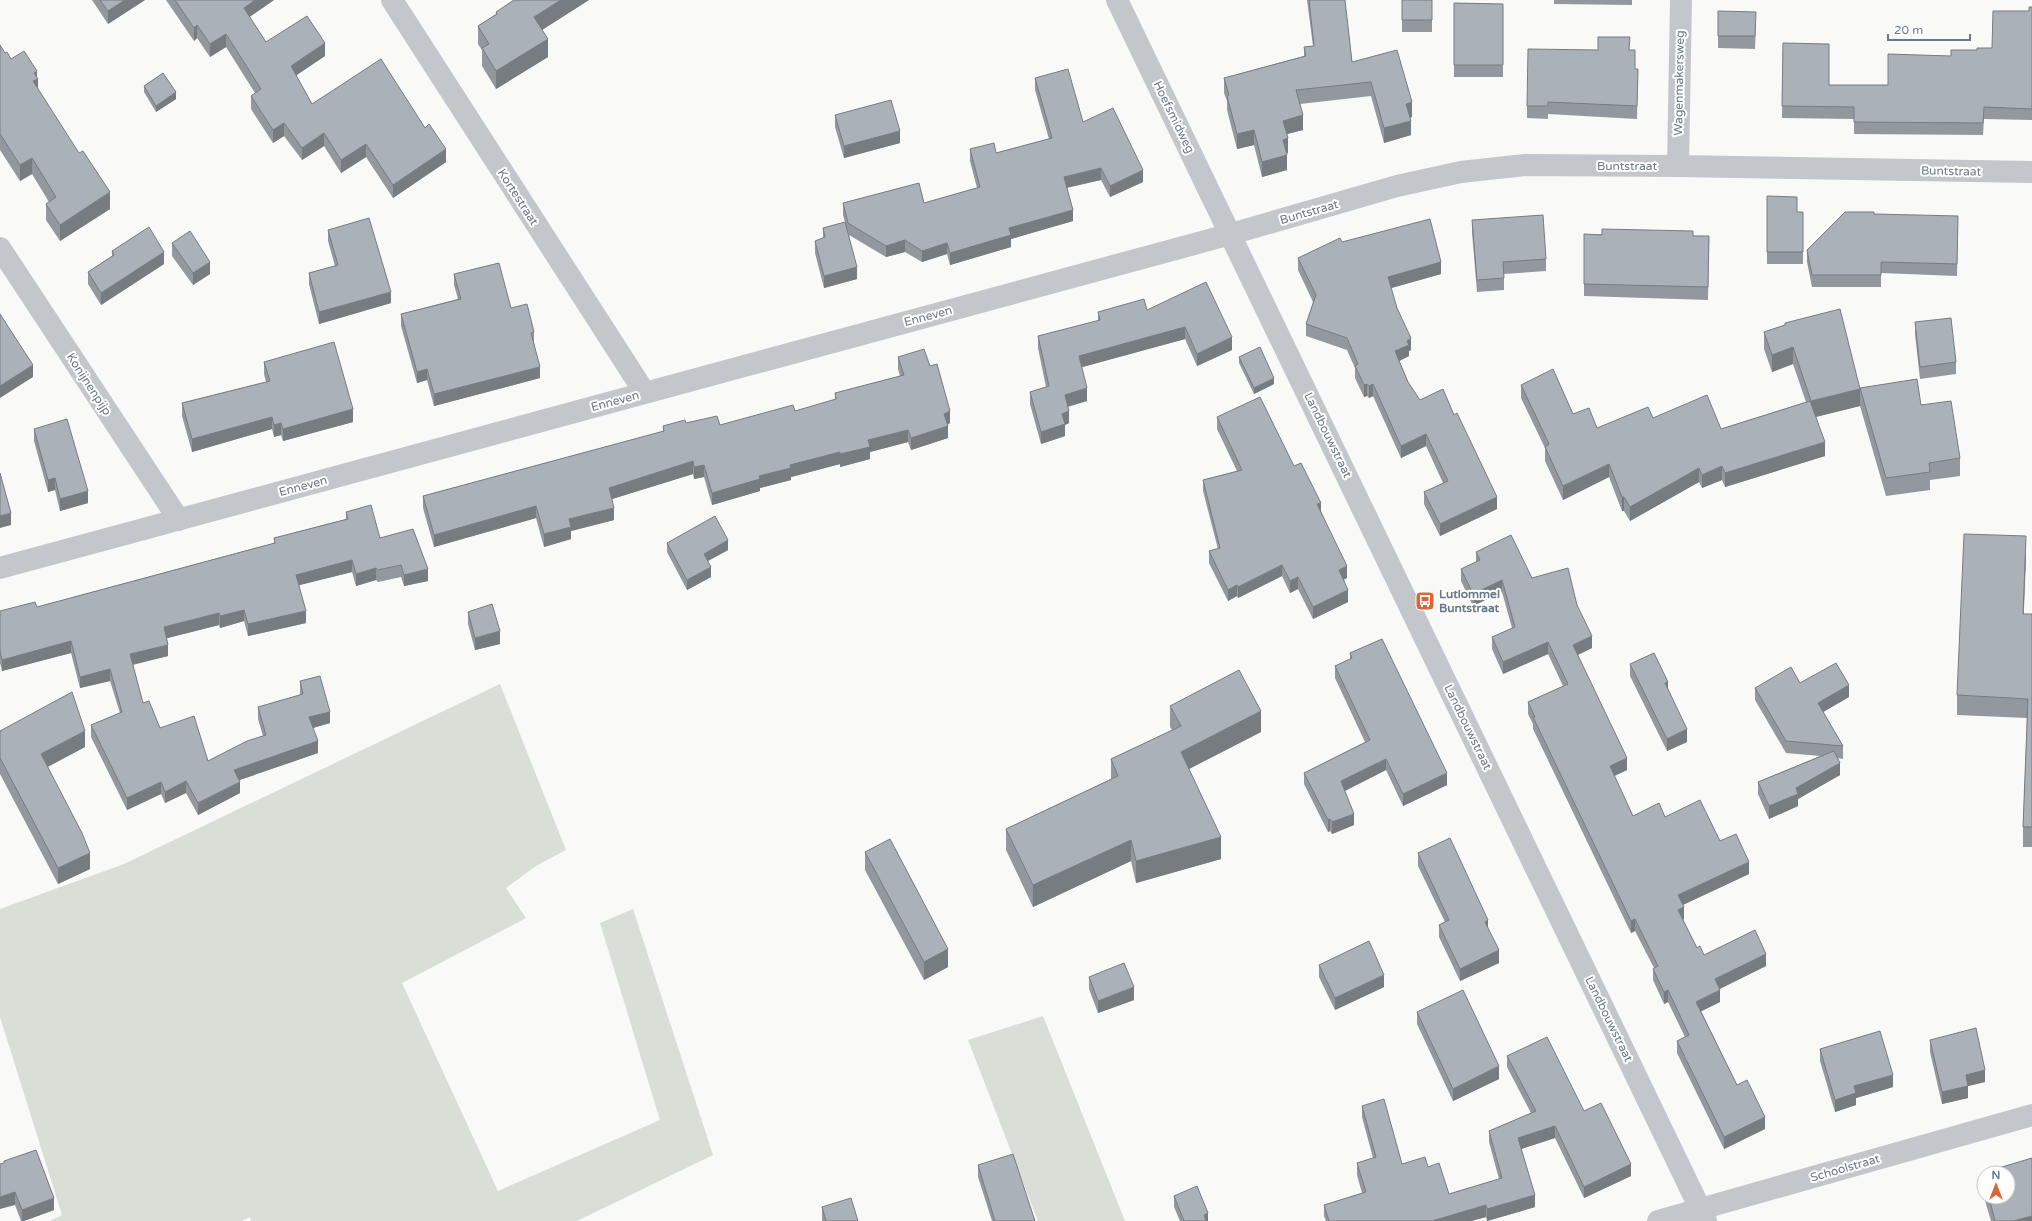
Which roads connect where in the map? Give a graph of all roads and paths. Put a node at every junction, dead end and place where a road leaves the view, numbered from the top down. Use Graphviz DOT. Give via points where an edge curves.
graph roads {
  1 [pos="392,0"];
  2 [pos="1117,0"];
  3 [pos="1681,0"];
  4 [pos="1678,166"];
  5 [pos="2032,172"];
  6 [pos="1231,234"];
  7 [pos="0,248"];
  8 [pos="645,393"];
  9 [pos="179,520"];
  10 [pos="0,568"];
  11 [pos="2032,1115"];
  12 [pos="1703,1215"];
  13 [pos="1658,1221"];
  1 -- 8 [label="street, Kortestraat"];
  2 -- 6 [label="street, Hoefsmidweg"];
  3 -- 4 [label="street, Wagenmakersweg"];
  4 -- 5 [label="street, Buntstraat"];
  4 -- 6 [label="street, Buntstraat" via="1525,166 1461,172 1398,186"];
  6 -- 8 [label="street, Enneven"];
  6 -- 12 [label="street, Landbouwstraat"];
  7 -- 9 [label="street, Konijnenpijp"];
  8 -- 9 [label="street, Enneven"];
  9 -- 10 [label="street, Enneven"];
  11 -- 12 [label="street, Schoolstraat"];
  12 -- 13 [label="street, Schoolstraat"];
}
